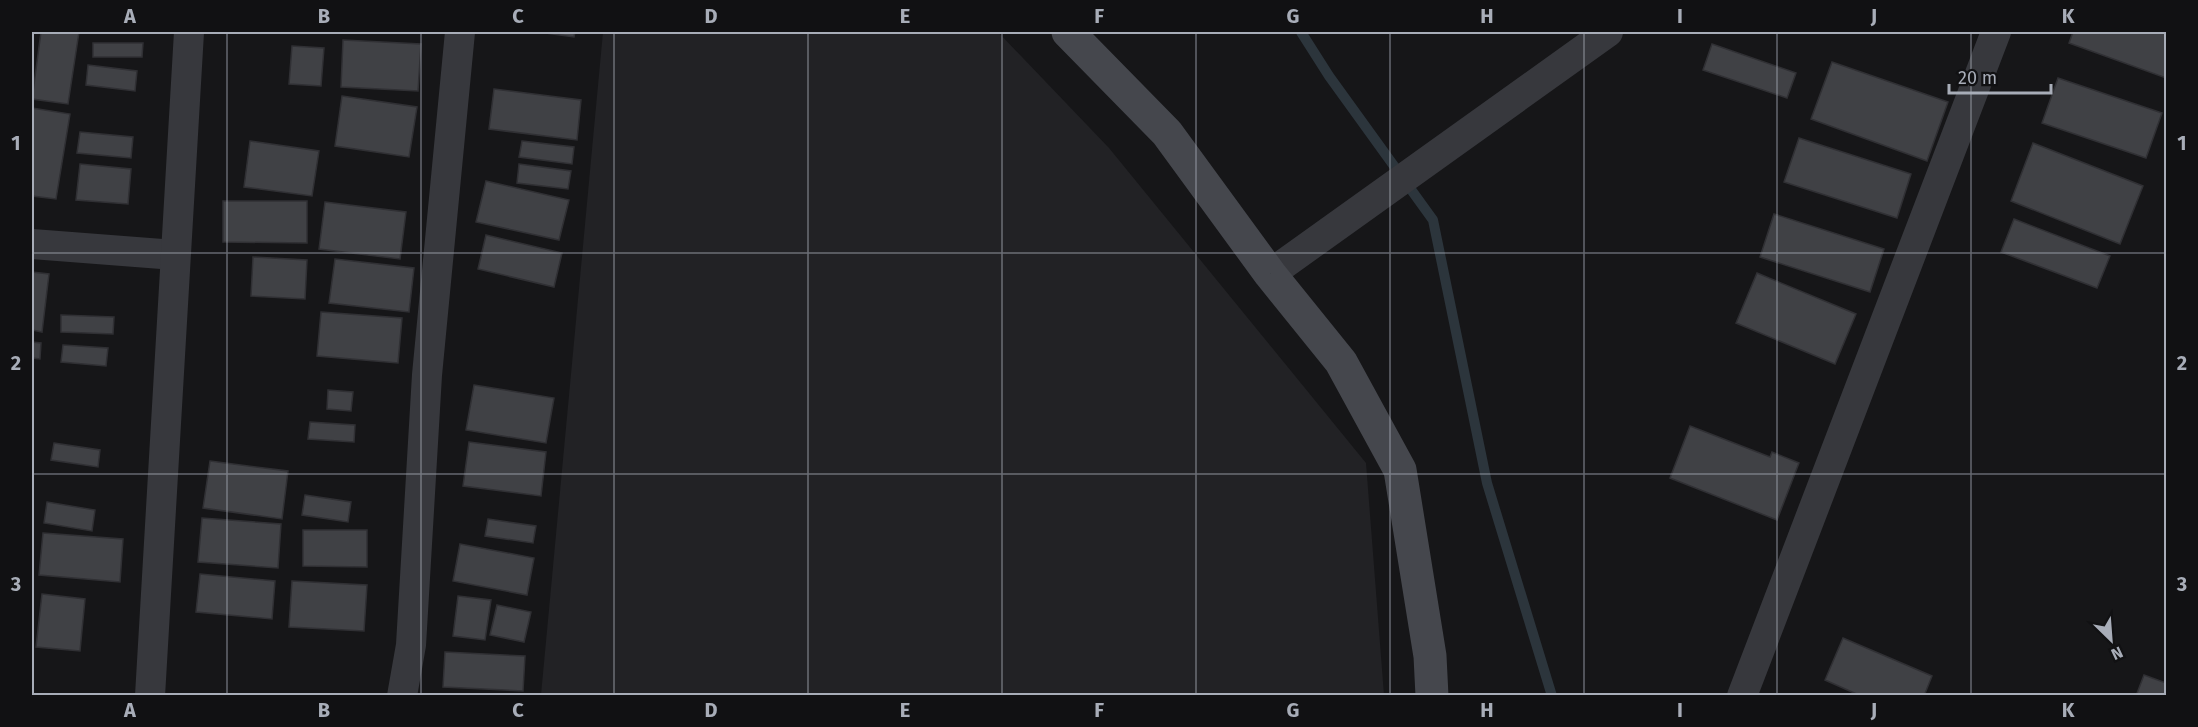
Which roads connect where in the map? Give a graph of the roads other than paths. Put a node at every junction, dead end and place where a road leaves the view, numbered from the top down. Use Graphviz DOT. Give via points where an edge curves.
graph roads {
  1 [pos="189,32"];
  2 [pos="460,32"];
  3 [pos="1068,32"];
  4 [pos="1608,32"];
  5 [pos="1996,32"];
  6 [pos="32,244"];
  7 [pos="175,255"];
  8 [pos="1270,274"];
  9 [pos="150,696"];
  10 [pos="402,696"];
  11 [pos="1432,696"];
  12 [pos="1742,696"];
  1 -- 7 [label="street"];
  2 -- 10 [label="street" via="427,375 411,645"];
  3 -- 8 [label="street" via="1167,133"];
  4 -- 8 [label="street"];
  5 -- 12 [label="street"];
  6 -- 7 [label="street"];
  7 -- 9 [label="street"];
  8 -- 11 [label="street" via="1341,362 1400,470 1430,656"];
}
